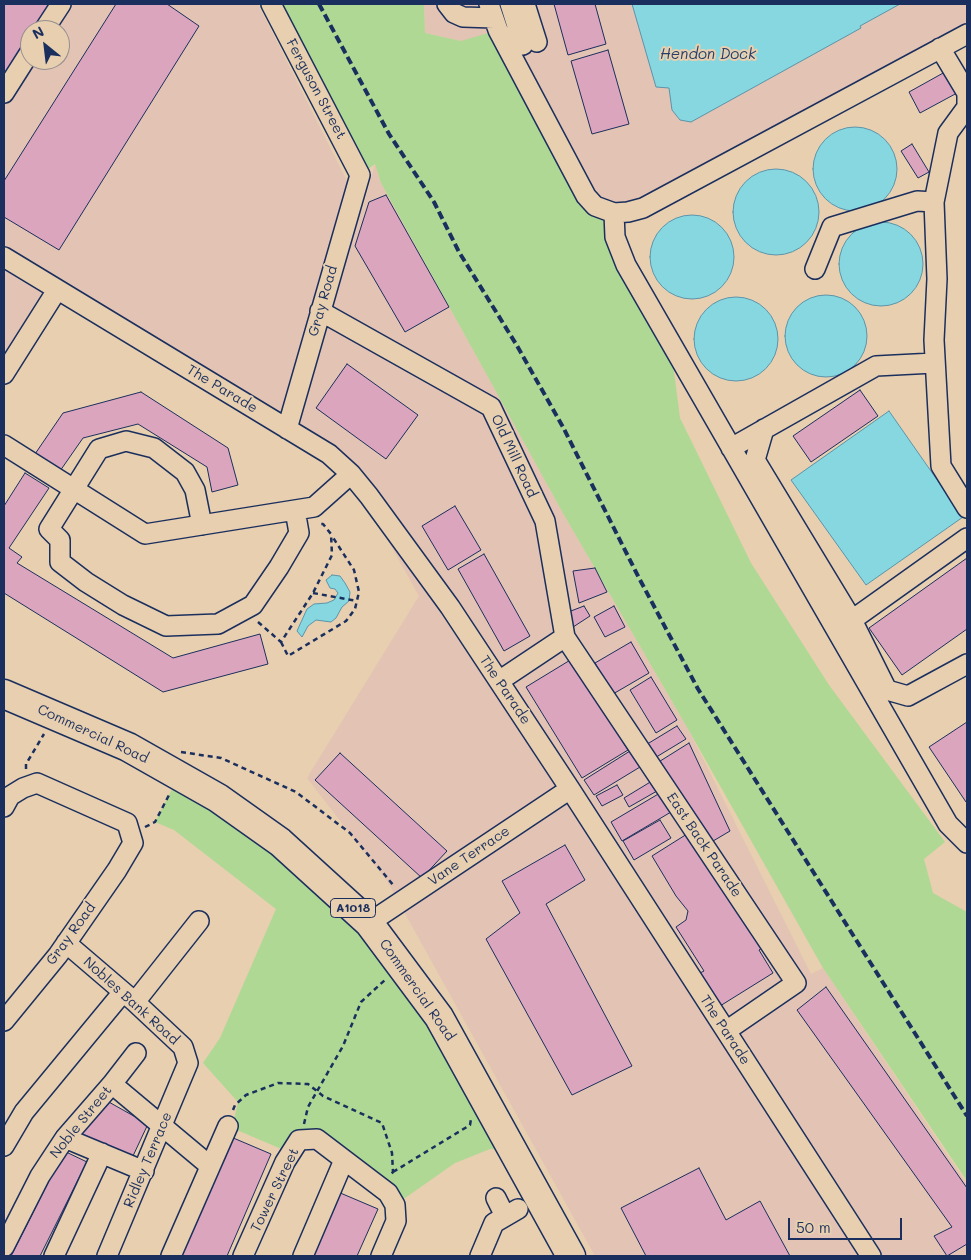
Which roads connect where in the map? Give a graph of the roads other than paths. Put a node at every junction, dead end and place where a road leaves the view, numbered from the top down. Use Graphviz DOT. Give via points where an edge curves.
graph roads {
  1 [pos="61,4"];
  2 [pos="271,4"];
  3 [pos="447,4"];
  4 [pos="510,4"];
  5 [pos="525,4"];
  6 [pos="492,11"];
  7 [pos="51,20"];
  8 [pos="967,34"];
  9 [pos="940,48"];
  10 [pos="20,68"];
  11 [pos="4,93"];
  12 [pos="967,105"];
  13 [pos="360,174"];
  14 [pos="934,202"];
  15 [pos="614,214"];
  16 [pos="4,257"];
  17 [pos="815,269"];
  18 [pos="58,290"];
  19 [pos="320,312"];
  20 [pos="934,363"];
  21 [pos="4,374"];
  22 [pos="287,429"];
  23 [pos="764,429"];
  24 [pos="4,445"];
  25 [pos="731,448"];
  26 [pos="351,474"];
  27 [pos="73,489"];
  28 [pos="967,508"];
  29 [pos="296,518"];
  30 [pos="202,525"];
  31 [pos="967,538"];
  32 [pos="852,620"];
  33 [pos="564,637"];
  34 [pos="967,664"];
  35 [pos="499,681"];
  36 [pos="4,694"];
  37 [pos="570,789"];
  38 [pos="4,807"];
  39 [pos="967,843"];
  40 [pos="199,921"];
  41 [pos="369,922"];
  42 [pos="66,943"];
  43 [pos="129,997"];
  44 [pos="4,1021"];
  45 [pos="726,1031"];
  46 [pos="136,1053"];
  47 [pos="188,1063"];
  48 [pos="112,1084"];
  49 [pos="163,1126"];
  50 [pos="228,1126"];
  51 [pos="65,1138"];
  52 [pos="4,1146"];
  53 [pos="102,1153"];
  54 [pos="344,1160"];
  55 [pos="210,1166"];
  56 [pos="144,1171"];
  57 [pos="496,1198"];
  58 [pos="4,1247"];
  59 [pos="54,1256"];
  60 [pos="107,1256"];
  61 [pos="171,1256"];
  62 [pos="243,1256"];
  63 [pos="303,1256"];
  64 [pos="381,1256"];
  65 [pos="480,1256"];
  66 [pos="571,1256"];
  67 [pos="871,1256"];
  1 -- 7 [label="street"];
  2 -- 13 [label="street, Ferguson Street"];
  3 -- 6 [label="street" via="454,13 463,17"];
  4 -- 5 [label="street" via="530,43"];
  6 -- 15 [label="street" via="498,30 586,196 595,206"];
  8 -- 9 [label="street"];
  9 -- 12 [label="street" via="967,92"];
  9 -- 15 [label="street" via="643,208"];
  10 -- 11 [label="street"];
  12 -- 14 [label="street" via="948,133"];
  13 -- 19 [label="street, Gray Road"];
  14 -- 17 [label="street" via="917,201 832,227"];
  14 -- 20 [label="street"];
  15 -- 25 [label="street" via="615,236 626,265"];
  16 -- 18 [label="street, The Parade"];
  18 -- 21 [label="street"];
  18 -- 22 [label="street, The Parade"];
  19 -- 22 [label="street, Gray Road"];
  19 -- 33 [label="street, Old Mill Road" via="491,407 545,520"];
  20 -- 23 [label="street" via="876,366"];
  20 -- 28 [label="street" via="940,466"];
  22 -- 26 [label="street, The Parade" via="329,454"];
  23 -- 25 [label="street"];
  23 -- 32 [label="street" via="755,460"];
  24 -- 27 [label="street"];
  25 -- 39 [label="street" via="948,824"];
  26 -- 29 [label="street" via="314,507"];
  26 -- 35 [label="street, The Parade" via="444,599"];
  27 -- 29 [label="street" via="48,529 60,540 60,562 123,605 166,626 218,624 253,605 299,533"];
  27 -- 30 [label="street" via="145,534"];
  27 -- 30 [label="street" via="99,449 126,441 154,448 184,472 195,490"];
  29 -- 30 [label="street"];
  31 -- 32 [label="street"];
  32 -- 34 [label="street" via="887,690 908,696"];
  33 -- 35 [label="street"];
  33 -- 45 [label="street, East Back Parade" via="796,983"];
  35 -- 37 [label="street, The Parade"];
  36 -- 41 [label="highway, Commercial Road / A1018" via="128,747 177,764 280,842"];
  37 -- 41 [label="street, Vane Terrace"];
  37 -- 45 [label="street, The Parade"];
  38 -- 42 [label="street, Gray Road" via="10,796 37,783 127,823 132,839 117,870"];
  40 -- 43 [label="street"];
  41 -- 66 [label="highway, Commercial Road / A1018" via="439,1017"];
  42 -- 43 [label="street, Nobles Bank Road"];
  42 -- 44 [label="street, Gray Road"];
  43 -- 47 [label="street, Nobles Bank Road" via="183,1047"];
  43 -- 52 [label="street" via="24,1112"];
  45 -- 67 [label="street, The Parade"];
  46 -- 48 [label="street, Noble Street"];
  47 -- 49 [label="street, Ridley Terrace"];
  48 -- 49 [label="street"];
  48 -- 51 [label="street, Noble Street"];
  49 -- 55 [label="street"];
  49 -- 56 [label="street, Ridley Terrace"];
  50 -- 55 [label="street"];
  51 -- 53 [label="street"];
  51 -- 58 [label="street, Noble Street" via="40,1176"];
  53 -- 56 [label="street"];
  53 -- 59 [label="street"];
  54 -- 62 [label="street, Tower Street" via="308,1140 285,1162"];
  54 -- 63 [label="street"];
  54 -- 64 [label="street" via="388,1193 395,1205 396,1221"];
  55 -- 61 [label="street"];
  56 -- 60 [label="street, Ridley Terrace"];
  57 -- 65 [label="street" via="512,1213 494,1223"];
}
